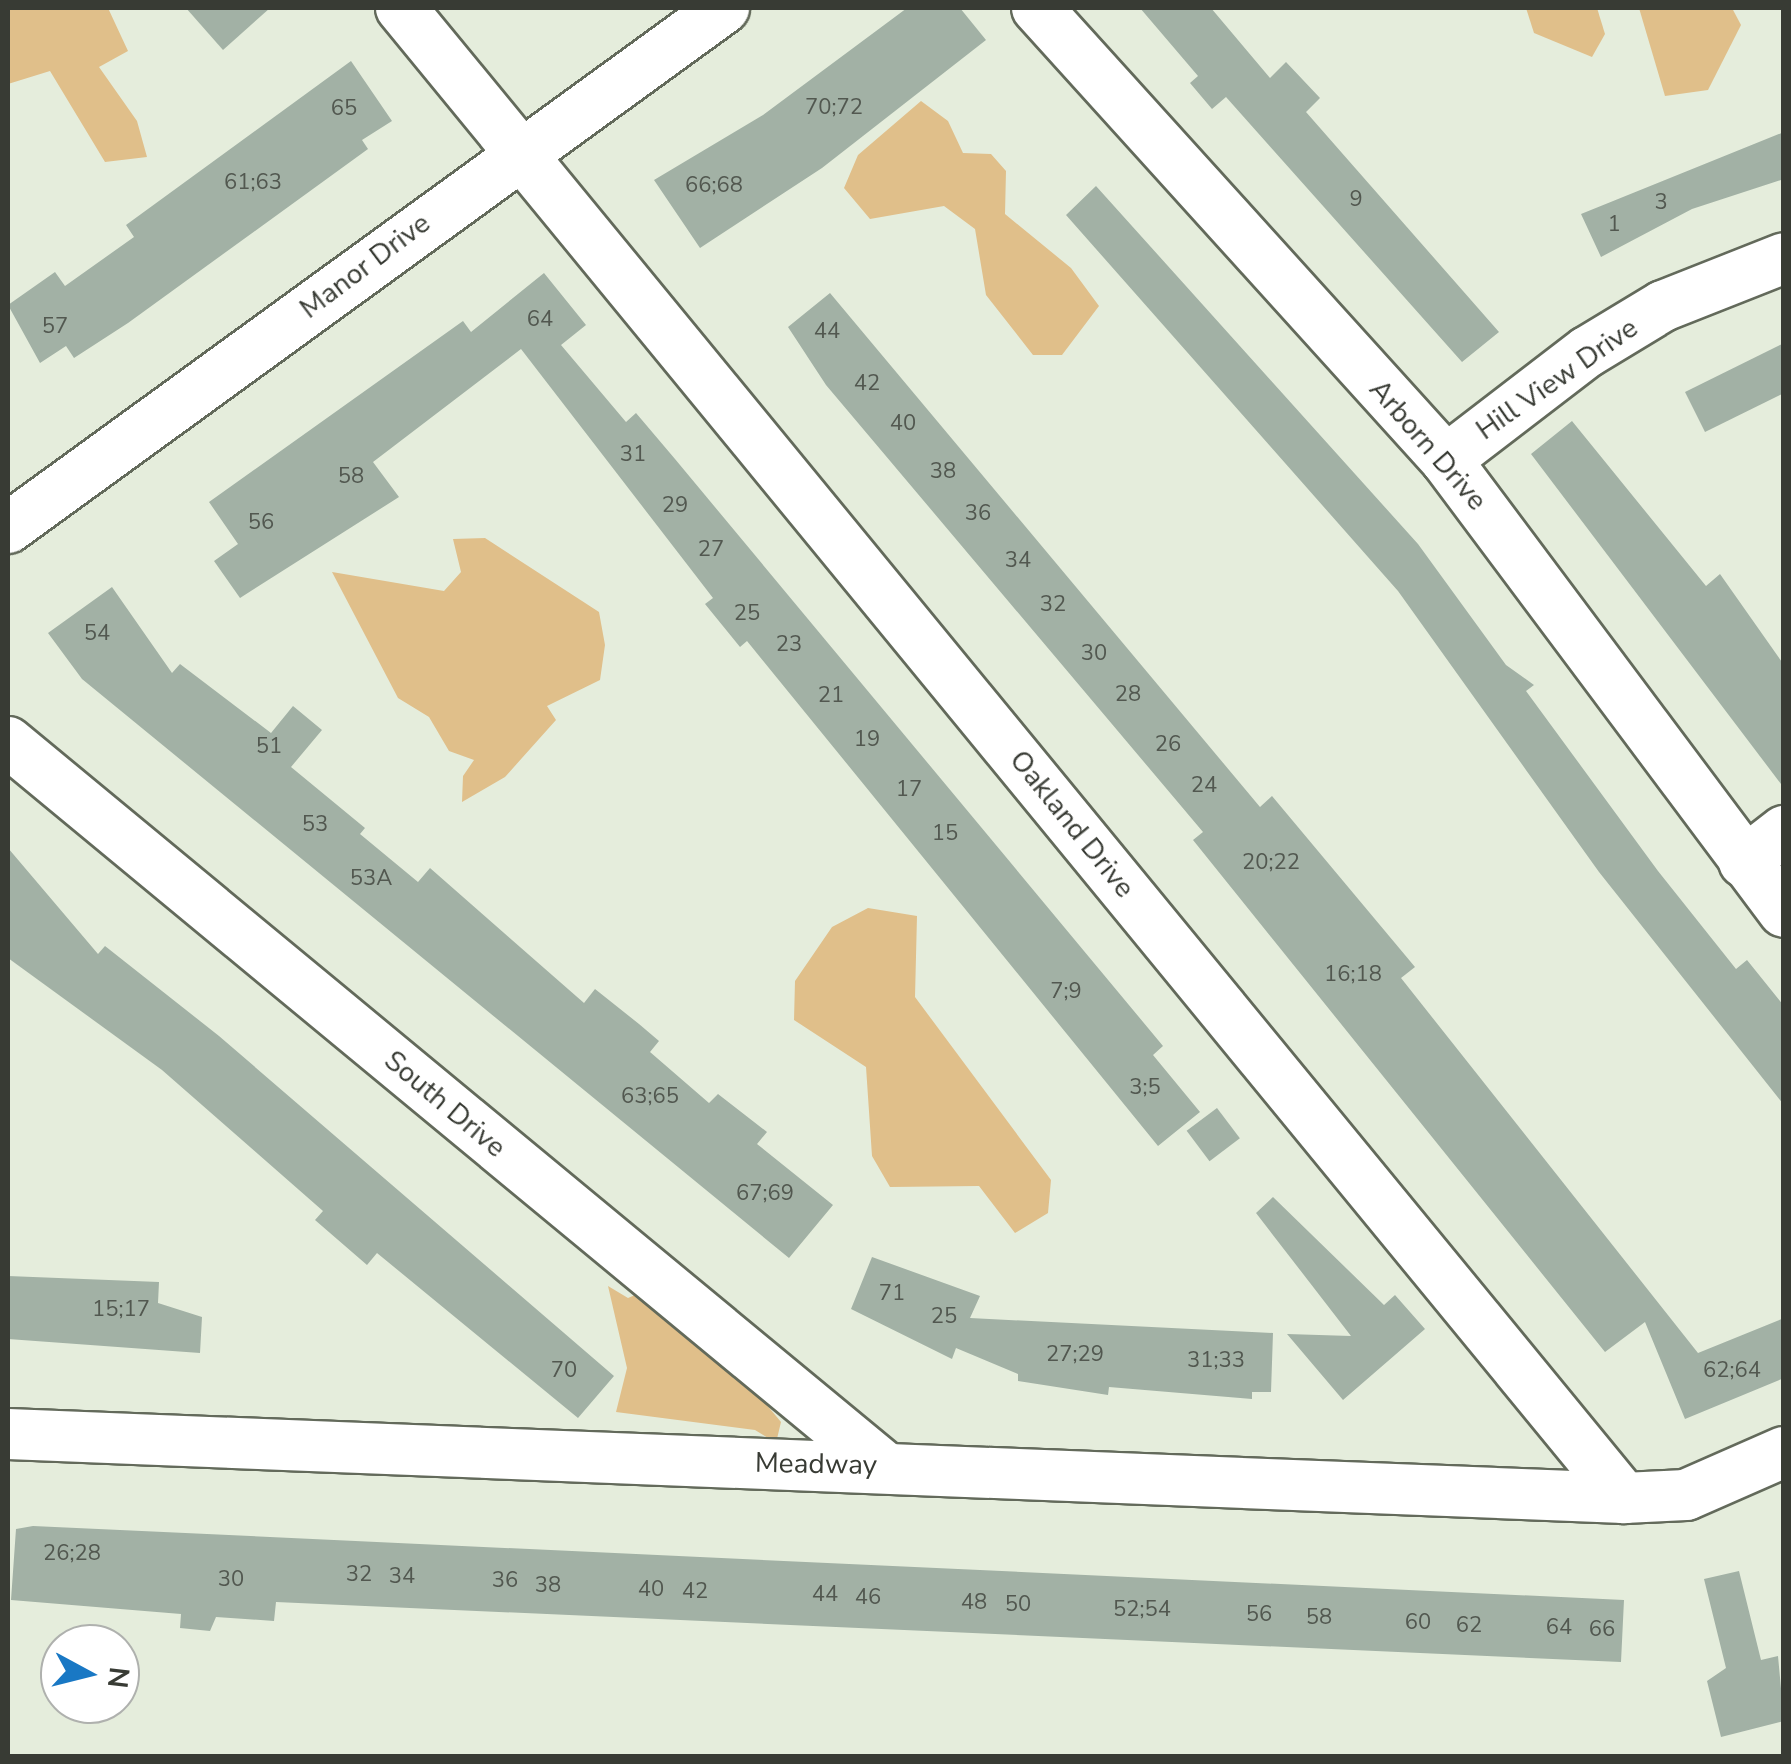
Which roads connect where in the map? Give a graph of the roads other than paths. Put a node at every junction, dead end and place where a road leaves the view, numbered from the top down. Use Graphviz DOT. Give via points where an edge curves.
graph roads {
  1 [pos="401,8"];
  2 [pos="724,8"];
  3 [pos="1037,8"];
  4 [pos="520,151"];
  5 [pos="1784,258"];
  6 [pos="1446,460"];
  7 [pos="8,528"];
  8 [pos="8,742"];
  9 [pos="1784,831"];
  10 [pos="1744,862"];
  11 [pos="1784,912"];
  12 [pos="8,1434"];
  13 [pos="1784,1452"];
  14 [pos="882,1465"];
  15 [pos="1624,1498"];
  1 -- 4 [label="street, Oakland Drive"];
  2 -- 4 [label="street, Manor Drive"];
  3 -- 6 [label="street, Arborn Drive"];
  4 -- 7 [label="street, Manor Drive"];
  4 -- 15 [label="street, Oakland Drive"];
  5 -- 6 [label="street, Hill View Drive" via="1663,306 1586,352"];
  6 -- 10 [label="street, Arborn Drive"];
  8 -- 14 [label="street, South Drive"];
  9 -- 10 [label="street"];
  10 -- 11 [label="street, Arborn Drive"];
  12 -- 14 [label="street, Meadway"];
  13 -- 15 [label="street, Meadway" via="1686,1496"];
  14 -- 15 [label="street, Meadway" via="1030,1480"];
}
